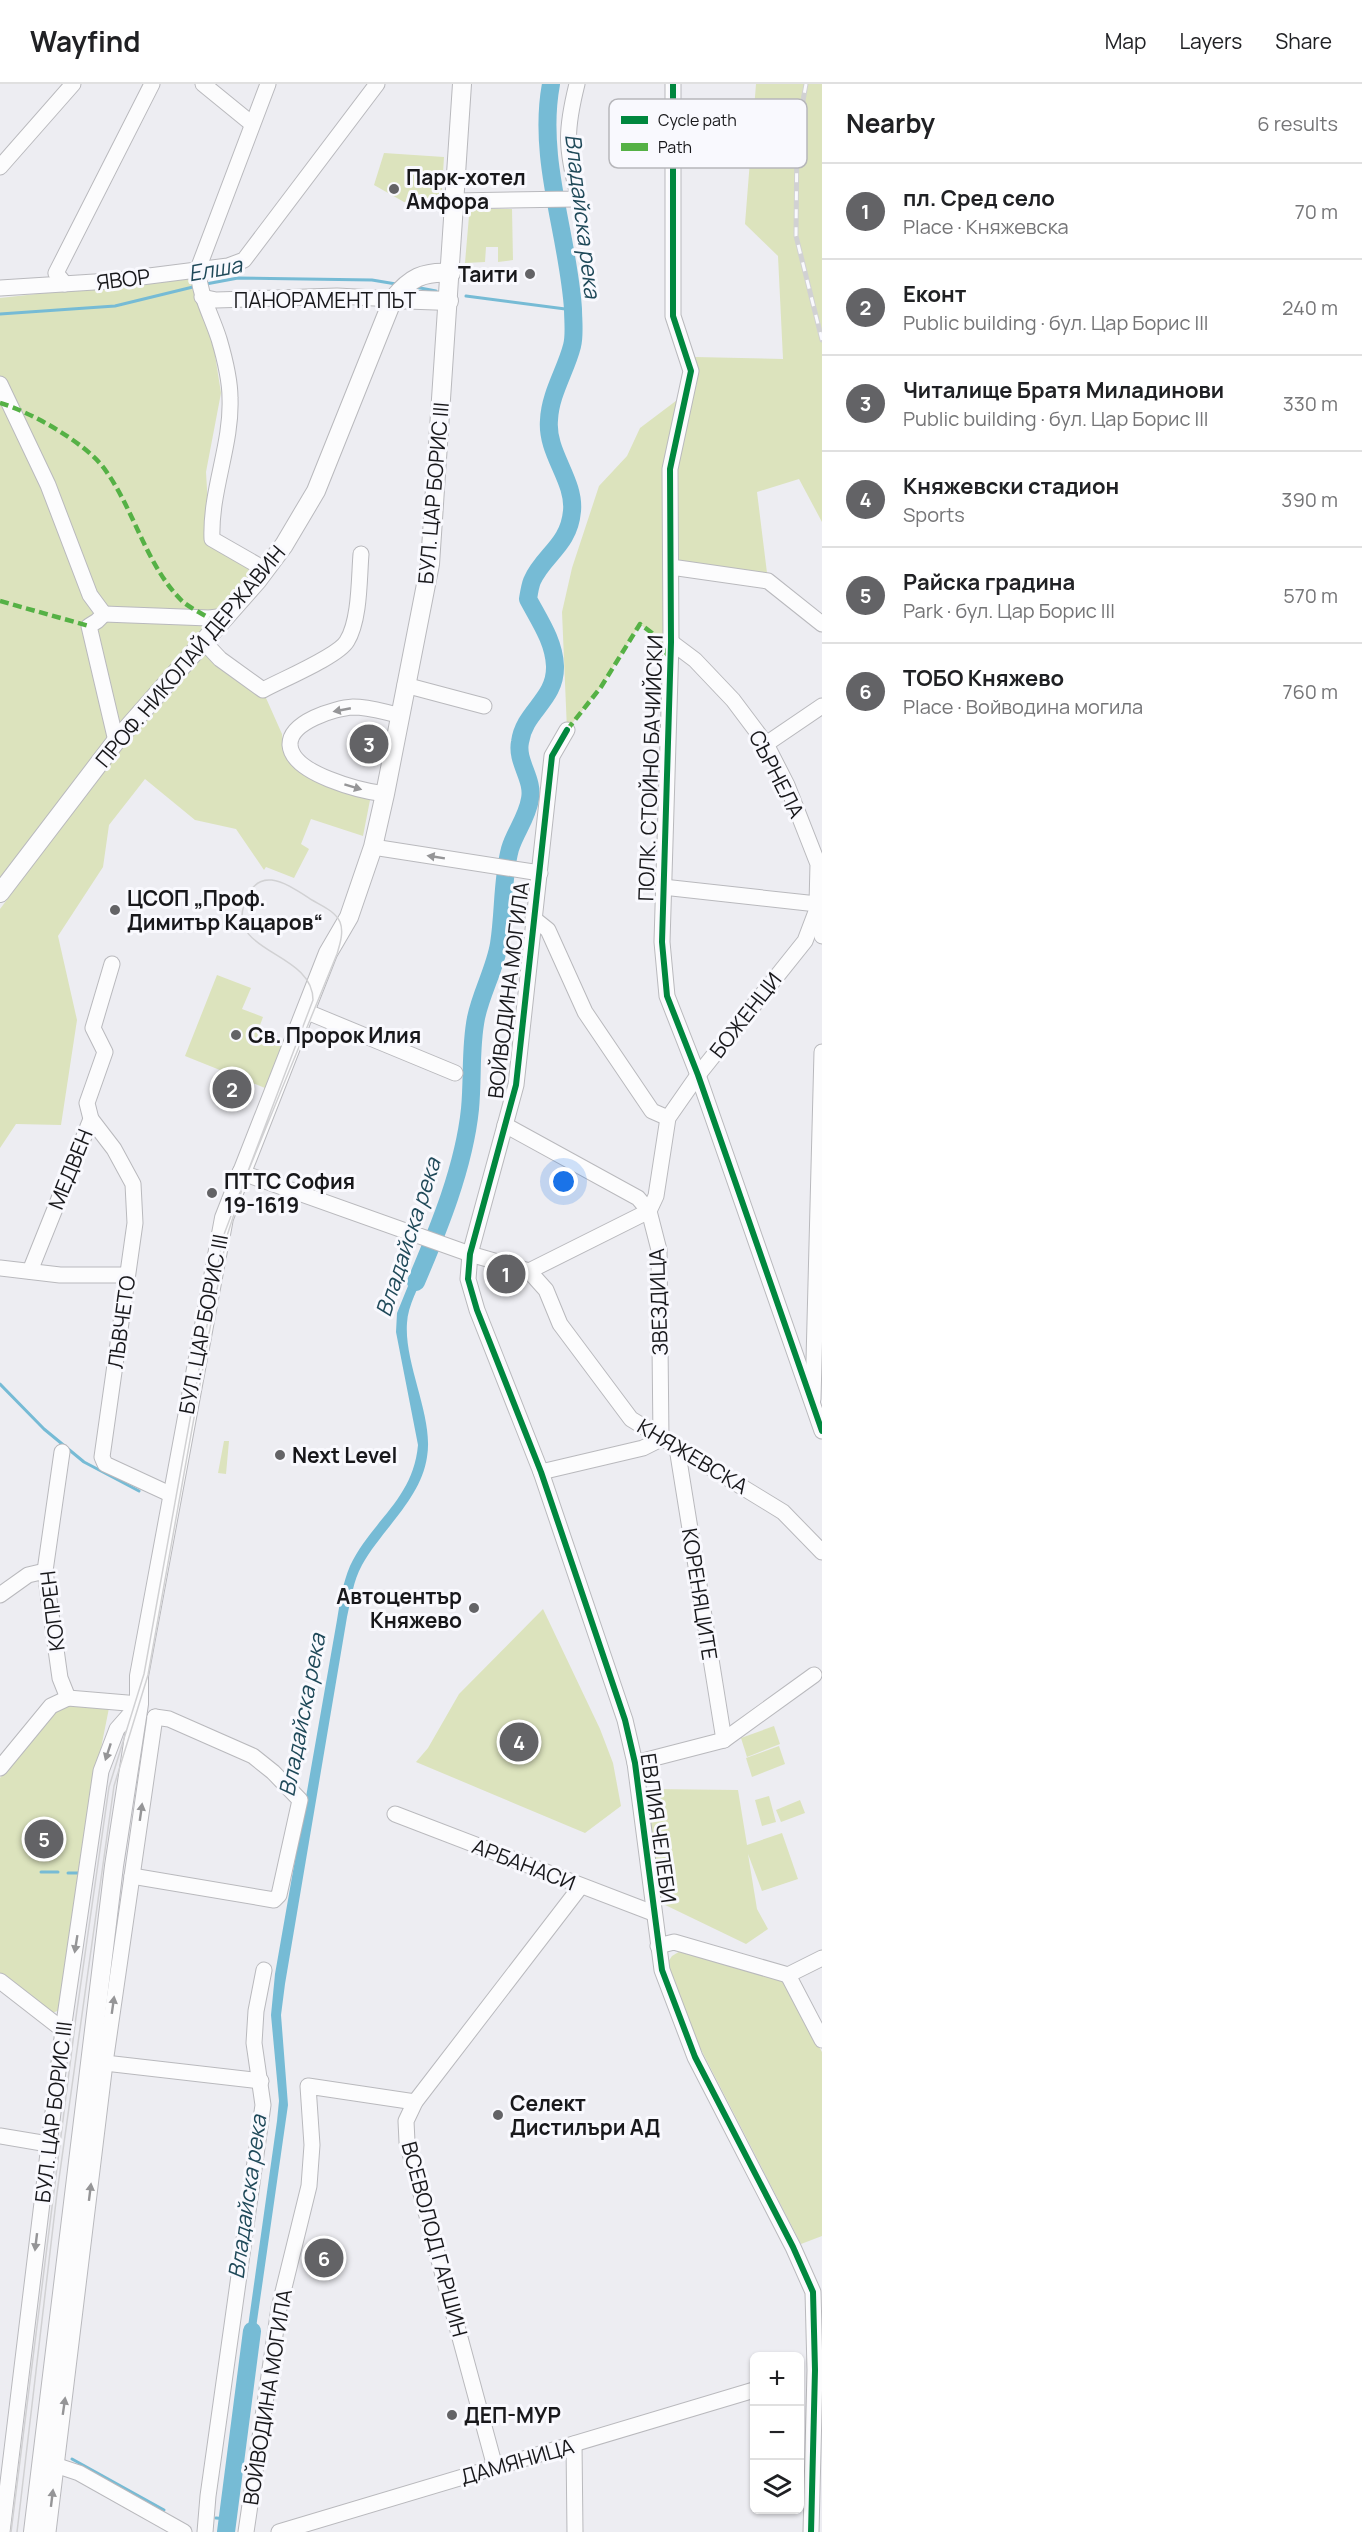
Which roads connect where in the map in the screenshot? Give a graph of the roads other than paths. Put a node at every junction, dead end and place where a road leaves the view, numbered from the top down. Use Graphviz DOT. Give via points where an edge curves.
graph roads {
  1 [pos="72,84"];
  2 [pos="152,84"];
  3 [pos="203,84"];
  4 [pos="268,84"];
  5 [pos="377,84"];
  6 [pos="462,84"];
  7 [pos="577,84"];
  8 [pos="674,84"];
  9 [pos="674,99"];
  10 [pos="252,124"];
  11 [pos="0,167"];
  12 [pos="674,168"];
  13 [pos="455,201"];
  14 [pos="198,269"];
  15 [pos="451,273"];
  16 [pos="65,284"];
  17 [pos="0,288"];
  18 [pos="401,290"];
  19 [pos="202,297"];
  20 [pos="449,301"];
  21 [pos="0,384"];
  22 [pos="361,554"];
  23 [pos="671,567"];
  24 [pos="266,570"];
  25 [pos="104,614"];
  26 [pos="226,616"];
  27 [pos="822,624"];
  28 [pos="204,642"];
  29 [pos="671,642"];
  30 [pos="405,686"];
  31 [pos="484,706"];
  32 [pos="822,706"];
  33 [pos="399,715"];
  34 [pos="567,730"];
  35 [pos="116,741"];
  36 [pos="766,744"];
  37 [pos="385,794"];
  38 [pos="373,847"];
  39 [pos="535,872"];
  40 [pos="663,887"];
  41 [pos="0,893"];
  42 [pos="820,900"];
  43 [pos="532,918"];
  44 [pos="822,936"];
  45 [pos="112,964"];
  46 [pos="310,1013"];
  47 [pos="822,1052"];
  48 [pos="455,1073"];
  49 [pos="698,1075"];
  50 [pos="822,1075"];
  51 [pos="668,1118"];
  52 [pos="91,1119"];
  53 [pos="505,1125"];
  54 [pos="820,1158"];
  55 [pos="246,1174"];
  56 [pos="649,1211"];
  57 [pos="470,1254"];
  58 [pos="0,1268"];
  59 [pos="30,1271"];
  60 [pos="529,1272"];
  61 [pos="127,1275"];
  62 [pos="813,1408"];
  63 [pos="822,1431"];
  64 [pos="661,1439"];
  65 [pos="677,1448"];
  66 [pos="62,1452"];
  67 [pos="541,1472"];
  68 [pos="172,1495"];
  69 [pos="822,1552"];
  70 [pos="45,1571"];
  71 [pos="0,1595"];
  72 [pos="814,1675"];
  73 [pos="68,1698"];
  74 [pos="139,1704"];
  75 [pos="155,1717"];
  76 [pos="724,1740"];
  77 [pos="635,1763"];
  78 [pos="0,1768"];
  79 [pos="395,1814"];
  80 [pos="132,1876"];
  81 [pos="581,1886"];
  82 [pos="653,1912"];
  83 [pos="658,1946"];
  84 [pos="822,1958"];
  85 [pos="264,1970"];
  86 [pos="788,1975"];
  87 [pos="0,1981"];
  88 [pos="63,2030"];
  89 [pos="822,2040"];
  90 [pos="105,2062"];
  91 [pos="261,2081"];
  92 [pos="416,2102"];
  93 [pos="0,2136"];
  94 [pos="48,2144"];
  95 [pos="818,2369"];
  96 [pos="750,2391"];
  97 [pos="7,2435"];
  98 [pos="574,2444"];
  99 [pos="49,2463"];
  100 [pos="495,2467"];
  101 [pos="2,2532"];
  102 [pos="33,2532"];
  103 [pos="48,2532"];
  104 [pos="184,2532"];
  105 [pos="205,2532"];
  106 [pos="246,2532"];
  107 [pos="279,2532"];
  108 [pos="575,2532"];
  109 [pos="811,2532"];
  1 -- 11 [label="street"];
  2 -- 16 [label="street" via="56,273"];
  3 -- 10 [label="street"];
  4 -- 10 [label="street"];
  5 -- 14 [label="street, ЯВОР" via="244,260"];
  6 -- 13 [label="main road, БУЛ. ЦАР БОРИС III"];
  7 -- 13 [label="street" via="568,118 568,153 578,195 574,200"];
  8 -- 9 [label="street, ПОЛК. СТОЙНО БАЧИЙСКИ"];
  10 -- 14 [label="street"];
  12 -- 23 [label="street, ПОЛК. СТОЙНО БАЧИЙСКИ" via="673,316 691,372 670,469"];
  13 -- 15 [label="main road, БУЛ. ЦАР БОРИС III"];
  14 -- 16 [label="street, ЯВОР"];
  14 -- 19 [label="street"];
  15 -- 18 [label="main road" via="427,273"];
  15 -- 20 [label="main road, БУЛ. ЦАР БОРИС III"];
  16 -- 17 [label="street, ЯВОР"];
  18 -- 19 [label="street, ПАНОРАМЕНТ ПЪТ" via="337,296 216,300"];
  18 -- 20 [label="main road, ПАНОРАМЕНТ ПЪТ"];
  18 -- 24 [label="main road, ПРОФ. НИКОЛАЙ ДЕРЖАВИН" via="316,492"];
  19 -- 24 [label="street" via="219,339 230,397 225,449 211,519 212,539"];
  20 -- 30 [label="main road, БУЛ. ЦАР БОРИС III" via="430,564"];
  21 -- 25 [label="street" via="48,485 90,595"];
  22 -- 28 [label="street" via="353,628 347,643 335,653 263,690"];
  23 -- 27 [label="street" via="768,581"];
  23 -- 29 [label="street, ПОЛК. СТОЙНО БАЧИЙСКИ"];
  24 -- 26 [label="main road, ПРОФ. НИКОЛАЙ ДЕРЖАВИН"];
  25 -- 26 [label="street"];
  25 -- 35 [label="street" via="89,626"];
  26 -- 28 [label="main road, ПРОФ. НИКОЛАЙ ДЕРЖАВИН"];
  28 -- 35 [label="main road, ПРОФ. НИКОЛАЙ ДЕРЖАВИН"];
  29 -- 36 [label="street, СЪРНЕЛА" via="696,660 733,699"];
  29 -- 40 [label="street, ПОЛК. СТОЙНО БАЧИЙСКИ"];
  30 -- 31 [label="street"];
  30 -- 33 [label="main road, БУЛ. ЦАР БОРИС III"];
  32 -- 36 [label="street"];
  33 -- 37 [label="main road, БУЛ. ЦАР БОРИС III"];
  33 -- 37 [label="street, one-way" via="365,708 336,710 309,720 296,730 290,743 292,752 305,765 327,779"];
  34 -- 39 [label="street, ВОЙВОДИНА МОГИЛА" via="552,756"];
  35 -- 41 [label="main road, ПРОФ. НИКОЛАЙ ДЕРЖАВИН"];
  36 -- 42 [label="street, СЪРНЕЛА" via="787,784 818,864"];
  37 -- 38 [label="main road, БУЛ. ЦАР БОРИС III"];
  39 -- 38 [label="street, one-way"];
  38 -- 46 [label="main road, БУЛ. ЦАР БОРИС III" via="344,929 328,953"];
  39 -- 43 [label="street, ВОЙВОДИНА МОГИЛА"];
  40 -- 42 [label="street"];
  40 -- 49 [label="street, ПОЛК. СТОЙНО БАЧИЙСКИ" via="666,996"];
  42 -- 44 [label="street, СЪРНЕЛА"];
  42 -- 49 [label="street, БОЖЕНЦИ" via="805,941"];
  43 -- 51 [label="street" via="548,930 585,1012 652,1111"];
  43 -- 53 [label="street, ВОЙВОДИНА МОГИЛА" via="516,1085"];
  45 -- 52 [label="street, МЕДВЕН" via="93,1028 105,1052 87,1103"];
  46 -- 48 [label="street"];
  46 -- 55 [label="main road, БУЛ. ЦАР БОРИС III"];
  47 -- 50 [label="street"];
  49 -- 51 [label="street, БОЖЕНЦИ"];
  49 -- 62 [label="street, ПОЛК. СТОЙНО БАЧИЙСКИ"];
  50 -- 54 [label="street"];
  51 -- 56 [label="street, БОЖЕНЦИ" via="656,1196"];
  52 -- 59 [label="street, МЕДВЕН"];
  52 -- 61 [label="street, ЛЪВЧЕТО" via="114,1149 133,1184 135,1223"];
  53 -- 56 [label="street" via="638,1198"];
  53 -- 57 [label="street, ВОЙВОДИНА МОГИЛА"];
  54 -- 62 [label="street"];
  55 -- 57 [label="street"];
  55 -- 68 [label="main road, БУЛ. ЦАР БОРИС III" via="218,1239"];
  55 -- 74 [label="main road, БУЛ. ЦАР БОРИС III" via="229,1238 149,1679"];
  56 -- 60 [label="street"];
  56 -- 64 [label="street, ЗВЕЗДИЦА" via="659,1250"];
  57 -- 60 [label="street"];
  57 -- 67 [label="street, ЕВЛИЯ ЧЕЛЕБИ" via="468,1279 477,1310"];
  58 -- 59 [label="street"];
  59 -- 61 [label="street"];
  60 -- 64 [label="street, КНЯЖЕВСКА" via="540,1281 560,1324 620,1407"];
  61 -- 68 [label="street, ЛЪВЧЕТО" via="102,1457 105,1464"];
  62 -- 63 [label="street, ПОЛК. СТОЙНО БАЧИЙСКИ"];
  64 -- 65 [label="street, КНЯЖЕВСКА"];
  64 -- 67 [label="street" via="643,1448"];
  65 -- 69 [label="street, КНЯЖЕВСКА" via="783,1512"];
  65 -- 76 [label="street, КОРЕНЯЦИТЕ"];
  66 -- 70 [label="street, КОПРЕН"];
  67 -- 77 [label="street, ЕВЛИЯ ЧЕЛЕБИ" via="625,1720"];
  68 -- 74 [label="main road, БУЛ. ЦАР БОРИС III" via="139,1676"];
  70 -- 71 [label="street" via="28,1575"];
  70 -- 73 [label="street, КОПРЕН" via="60,1678"];
  72 -- 76 [label="street"];
  73 -- 74 [label="street"];
  73 -- 78 [label="street" via="51,1706"];
  74 -- 75 [label="street"];
  74 -- 88 [label="street, БУЛ. ЦАР БОРИС III, one-way" via="117,1729 101,1771"];
  74 -- 99 [label="main road, БУЛ. ЦАР БОРИС III" via="113,1877"];
  80 -- 75 [label="street, БУЛ. ЦАР БОРИС III, one-way"];
  75 -- 80 [label="street" via="169,1719 253,1756 300,1800 279,1895 274,1900"];
  76 -- 77 [label="street"];
  77 -- 82 [label="street, ЕВЛИЯ ЧЕЛЕБИ"];
  79 -- 81 [label="street, АРБАНАСИ"];
  90 -- 80 [label="street, БУЛ. ЦАР БОРИС III, one-way"];
  81 -- 82 [label="street, АРБАНАСИ"];
  81 -- 92 [label="street, ВСЕВОЛОД ГАРШИН"];
  82 -- 83 [label="street, ЕВЛИЯ ЧЕЛЕБИ"];
  83 -- 86 [label="street" via="674,1942"];
  83 -- 95 [label="street, ЕВЛИЯ ЧЕЛЕБИ" via="662,1970 695,2057 794,2247 813,2292"];
  84 -- 86 [label="street"];
  85 -- 91 [label="street" via="254,2043"];
  86 -- 89 [label="street"];
  87 -- 88 [label="street"];
  88 -- 94 [label="street, БУЛ. ЦАР БОРИС III"];
  90 -- 91 [label="street"];
  99 -- 90 [label="street, БУЛ. ЦАР БОРИС III, one-way"];
  91 -- 105 [label="street" via="263,2105"];
  92 -- 100 [label="street, ВСЕВОЛОД ГАРШИН" via="406,2121 407,2142"];
  92 -- 106 [label="street, ВОЙВОДИНА МОГИЛА" via="308,2086 312,2145 309,2186 279,2308"];
  93 -- 94 [label="street"];
  94 -- 97 [label="street, БУЛ. ЦАР БОРИС III, one-way"];
  95 -- 109 [label="street"];
  96 -- 98 [label="street, ДАМЯНИЦА"];
  97 -- 101 [label="street, БУЛ. ЦАР БОРИС III"];
  98 -- 100 [label="street, ДАМЯНИЦА"];
  98 -- 108 [label="street"];
  99 -- 102 [label="main road, БУЛ. ЦАР БОРИС III"];
  103 -- 99 [label="street, БУЛ. ЦАР БОРИС III, one-way"];
  99 -- 104 [label="street" via="79,2473"];
  100 -- 107 [label="street, ДАМЯНИЦА"];
}
